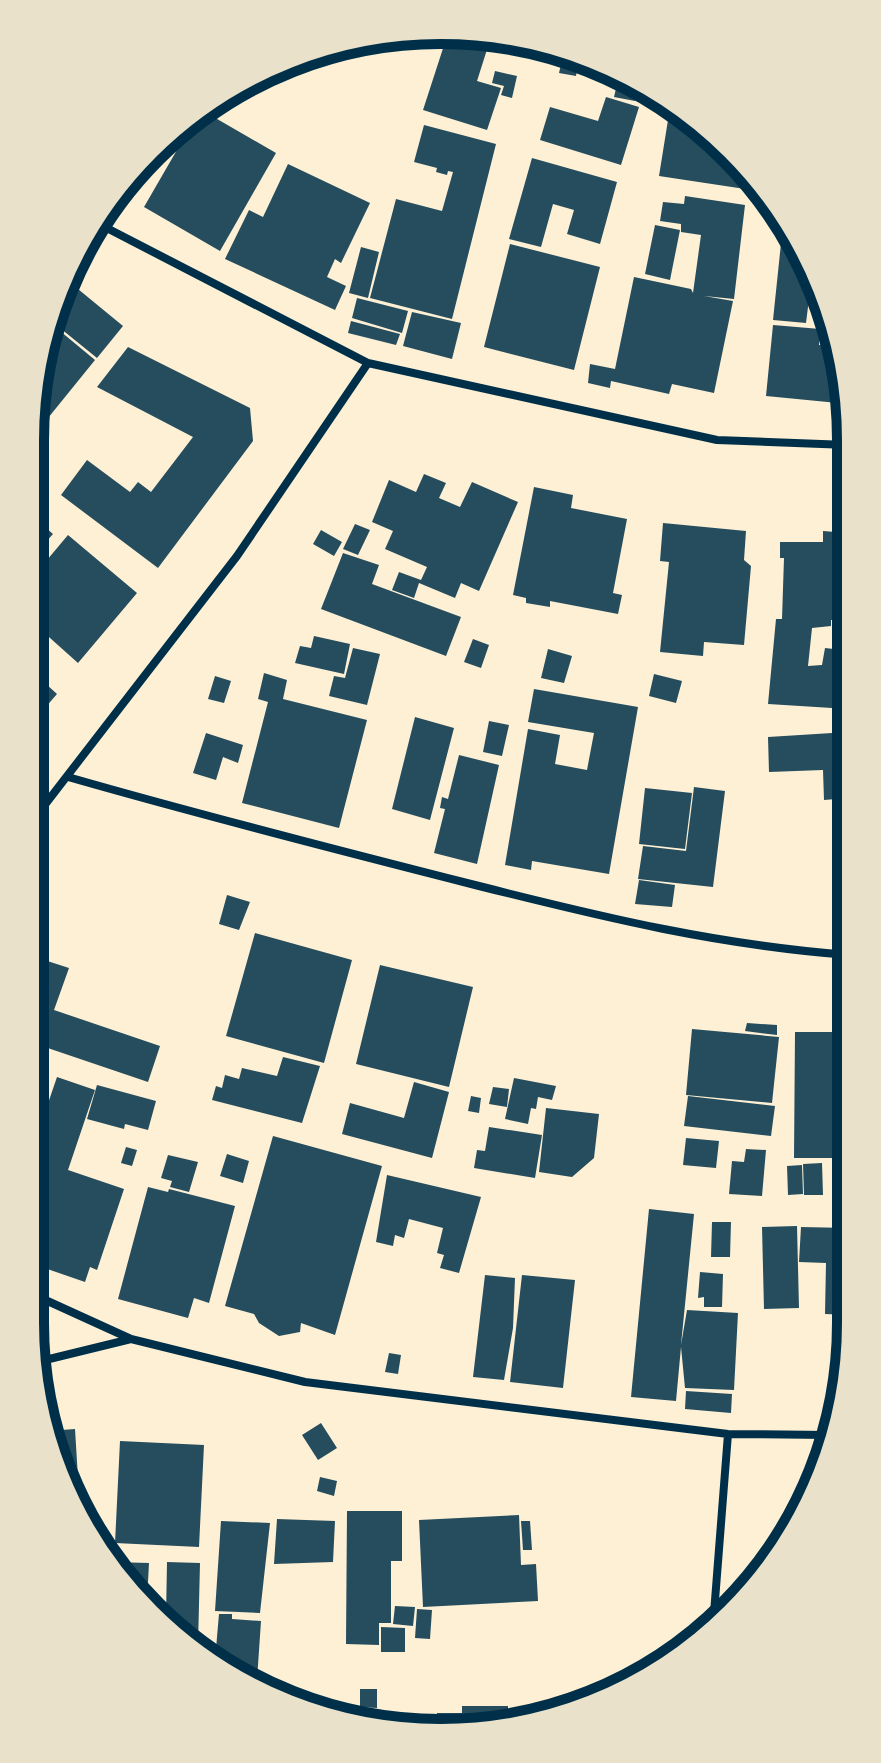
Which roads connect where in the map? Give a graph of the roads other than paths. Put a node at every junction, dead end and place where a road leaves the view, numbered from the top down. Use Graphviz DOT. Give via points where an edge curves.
graph roads {
  1 [pos="106,228"];
  2 [pos="368,363"];
  3 [pos="837,445"];
  4 [pos="68,777"];
  5 [pos="44,807"];
  6 [pos="837,954"];
  7 [pos="44,1299"];
  8 [pos="131,1339"];
  9 [pos="46,1360"];
  10 [pos="728,1434"];
  11 [pos="820,1435"];
  12 [pos="714,1609"];
  1 -- 2 [label="street"];
  2 -- 3 [label="street" via="717,440"];
  2 -- 4 [label="street" via="237,556"];
  4 -- 5 [label="street"];
  4 -- 6 [label="street" via="635,926 762,949"];
  7 -- 8 [label="street"];
  8 -- 9 [label="street"];
  8 -- 10 [label="street" via="305,1382"];
  10 -- 11 [label="street"];
  10 -- 12 [label="street"];
}
